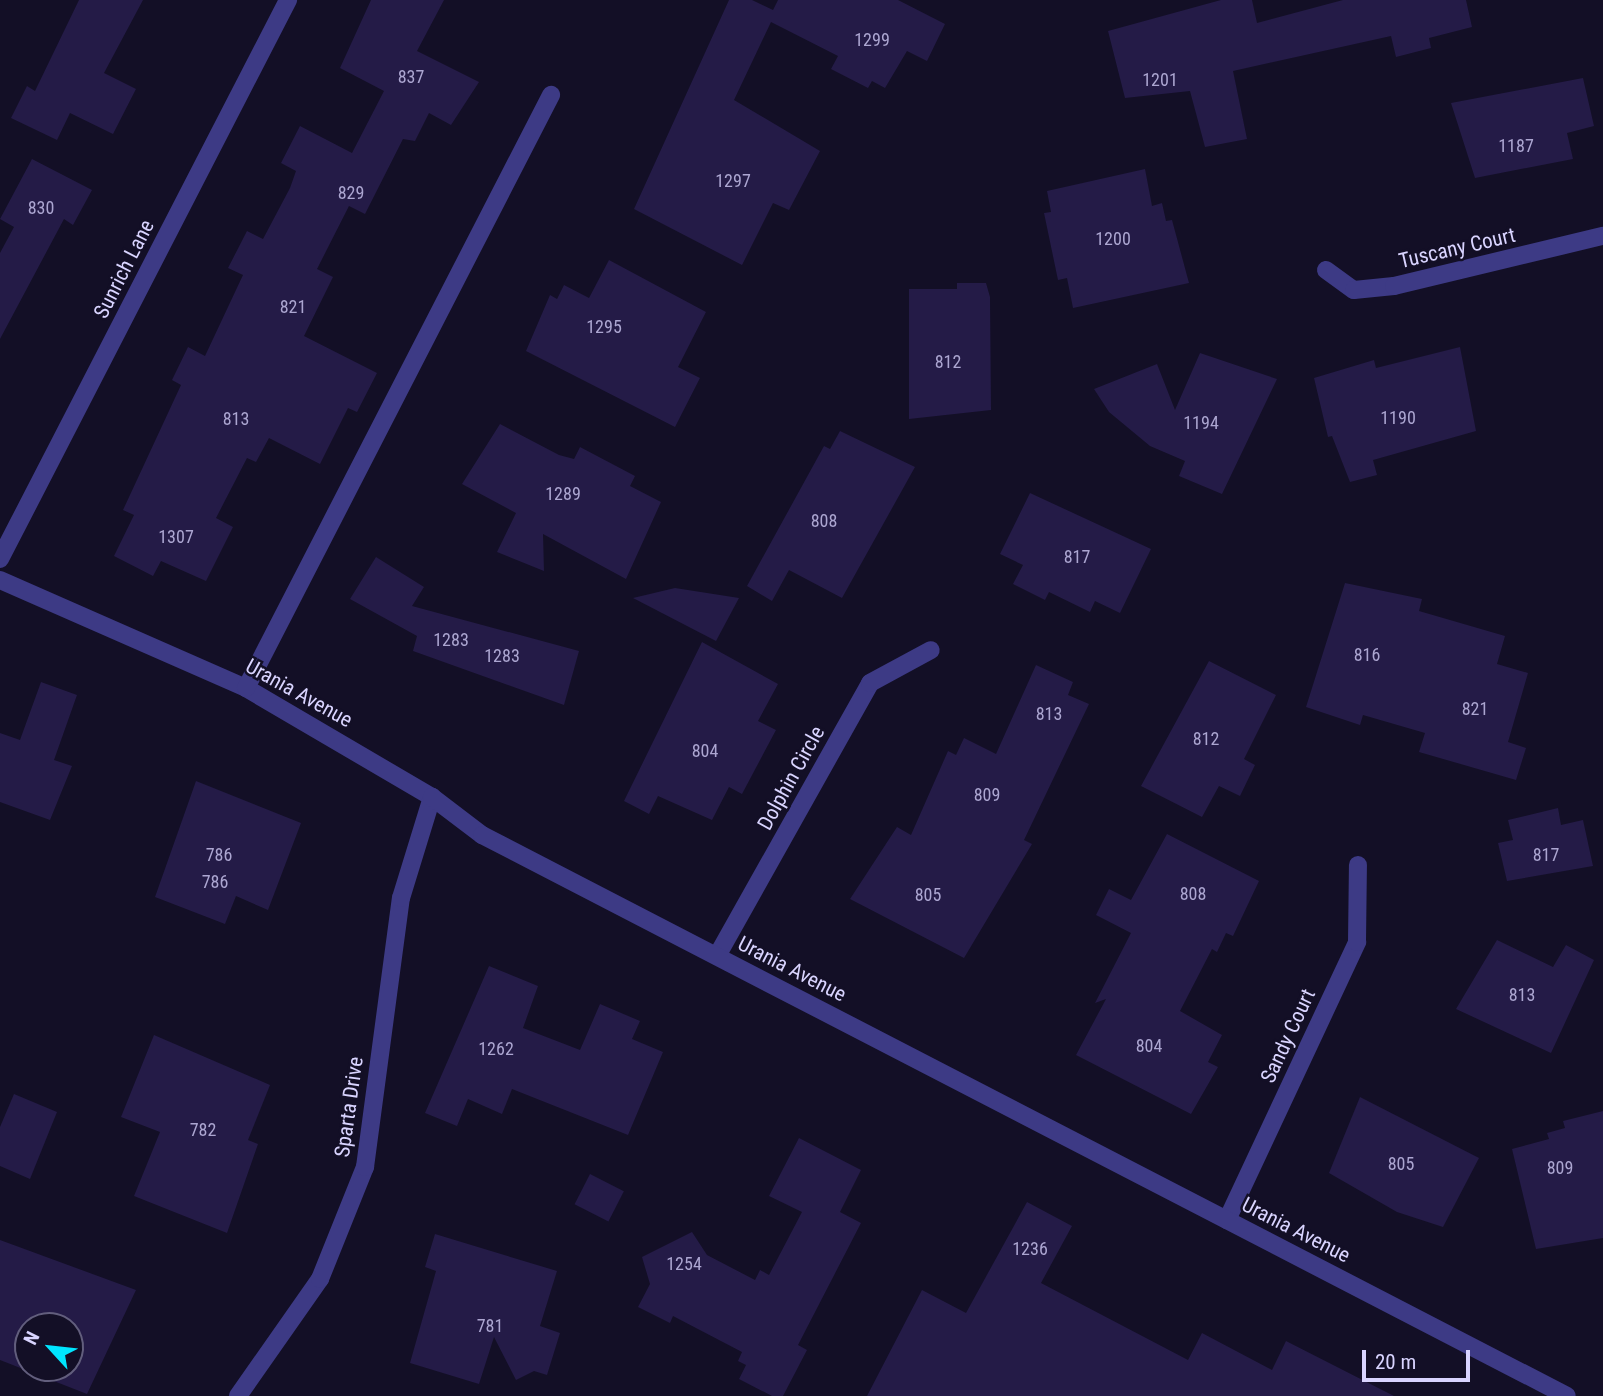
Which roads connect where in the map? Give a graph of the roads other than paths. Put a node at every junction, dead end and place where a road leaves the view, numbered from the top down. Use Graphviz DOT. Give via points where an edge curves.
graph roads {
  1 [pos="288,0"];
  2 [pos="551,94"];
  3 [pos="1603,236"];
  4 [pos="1326,270"];
  5 [pos="0,559"];
  6 [pos="0,580"];
  7 [pos="931,650"];
  8 [pos="246,688"];
  9 [pos="432,797"];
  10 [pos="1358,865"];
  11 [pos="717,956"];
  12 [pos="1227,1220"];
  13 [pos="238,1396"];
  14 [pos="1567,1396"];
  1 -- 5 [label="street, Sunrich Lane"];
  2 -- 8 [label="street"];
  3 -- 4 [label="street, Tuscany Court" via="1394,286 1354,290"];
  6 -- 8 [label="street, Urania Avenue"];
  7 -- 11 [label="street, Dolphin Circle" via="870,683"];
  8 -- 9 [label="street, Urania Avenue"];
  9 -- 11 [label="street, Urania Avenue" via="482,835"];
  9 -- 13 [label="street, Sparta Drive" via="401,898 365,1167 320,1279"];
  10 -- 12 [label="street, Sandy Court" via="1357,942"];
  11 -- 12 [label="street, Urania Avenue"];
  12 -- 14 [label="street, Urania Avenue"];
}
